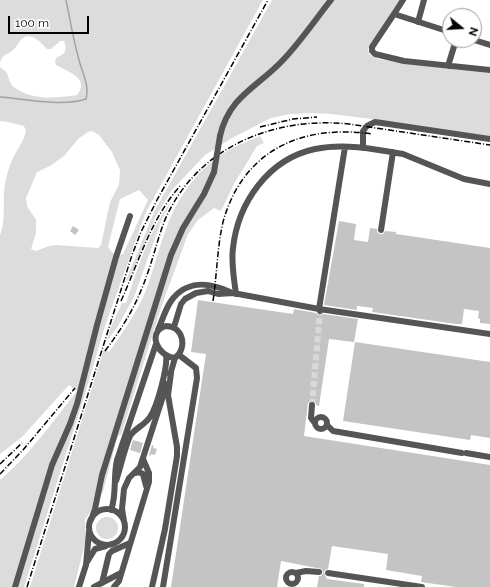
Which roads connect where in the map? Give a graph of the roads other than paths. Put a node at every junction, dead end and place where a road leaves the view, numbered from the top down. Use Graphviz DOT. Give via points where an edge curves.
graph roads {
  1 [pos="331,0"];
  2 [pos="403,0"];
  3 [pos="424,0"];
  4 [pos="394,14"];
  5 [pos="418,22"];
  6 [pos="442,30"];
  7 [pos="454,48"];
  8 [pos="448,66"];
  9 [pos="490,70"];
  10 [pos="490,139"];
  11 [pos="345,147"];
  12 [pos="363,148"];
  13 [pos="393,152"];
  14 [pos="490,184"];
  15 [pos="130,216"];
  16 [pos="381,230"];
  17 [pos="234,294"];
  18 [pos="320,310"];
  19 [pos="174,327"];
  20 [pos="158,330"];
  21 [pos="490,334"];
  22 [pos="156,344"];
  23 [pos="166,355"];
  24 [pos="177,356"];
  25 [pos="171,373"];
  26 [pos="312,404"];
  27 [pos="314,422"];
  28 [pos="325,427"];
  29 [pos="490,457"];
  30 [pos="143,459"];
  31 [pos="134,474"];
  32 [pos="114,488"];
  33 [pos="99,491"];
  34 [pos="146,492"];
  35 [pos="109,510"];
  36 [pos="124,521"];
  37 [pos="90,523"];
  38 [pos="130,543"];
  39 [pos="110,545"];
  40 [pos="86,565"];
  41 [pos="319,572"];
  42 [pos="121,573"];
  43 [pos="328,573"];
  44 [pos="297,576"];
  45 [pos="102,583"];
  46 [pos="290,586"];
  47 [pos="15,587"];
  48 [pos="79,587"];
  49 [pos="94,587"];
  50 [pos="114,587"];
  51 [pos="152,587"];
  52 [pos="163,587"];
  53 [pos="422,587"];
  1 -- 33 [label="street, bridge" via="283,60 237,101 225,120 214,172 183,228 172,254"];
  2 -- 4 [label="street"];
  3 -- 5 [label="street"];
  4 -- 5 [label="street"];
  4 -- 8 [label="street" via="372,47 375,54 404,61"];
  5 -- 6 [label="street"];
  7 -- 8 [label="street"];
  8 -- 9 [label="street"];
  10 -- 12 [label="street" via="375,122 363,131"];
  11 -- 12 [label="street"];
  11 -- 17 [label="street" via="300,153 277,166 254,190 244,208 234,239"];
  11 -- 18 [label="street"];
  12 -- 13 [label="street"];
  13 -- 14 [label="street" via="464,179"];
  13 -- 16 [label="street"];
  15 -- 47 [label="street" via="114,264 77,404 52,465"];
  17 -- 18 [label="street"];
  17 -- 19 [label="street" via="201,291 190,295 181,304"];
  17 -- 20 [label="street" via="209,285 188,287 170,302"];
  18 -- 21 [label="street"];
  19 -- 20 [label="street" via="166,326"];
  19 -- 24 [label="street" via="179,331 183,343"];
  20 -- 22 [label="street"];
  22 -- 23 [label="street"];
  22 -- 32 [label="street" via="117,460"];
  23 -- 24 [label="street"];
  23 -- 32 [label="street" via="166,373 152,412 130,438"];
  24 -- 25 [label="street"];
  24 -- 52 [label="street" via="196,368 197,378"];
  25 -- 30 [label="street" via="164,388"];
  25 -- 51 [label="street" via="168,395 176,439 176,456 165,529"];
  26 -- 27 [label="street" via="311,418"];
  27 -- 28 [label="street" via="316,428"];
  27 -- 28 [label="street" via="322,416 326,419"];
  28 -- 29 [label="street" via="333,431"];
  30 -- 31 [label="street"];
  30 -- 34 [label="street" via="149,478"];
  31 -- 34 [label="street" via="143,474"];
  31 -- 36 [label="street" via="126,482 122,495"];
  32 -- 35 [label="street" via="114,500"];
  33 -- 35 [label="street" via="101,504"];
  33 -- 37 [label="street"];
  34 -- 38 [label="street"];
  35 -- 36 [label="street" via="118,513"];
  35 -- 37 [label="street" via="98,512"];
  36 -- 39 [label="street" via="124,534 121,539"];
  37 -- 39 [label="street" via="90,531 95,540"];
  37 -- 40 [label="street"];
  38 -- 42 [label="street"];
  38 -- 45 [label="street" via="109,554"];
  39 -- 40 [label="street" via="95,549"];
  40 -- 48 [label="street"];
  41 -- 44 [label="street" via="306,571"];
  42 -- 45 [label="street"];
  42 -- 50 [label="street"];
  43 -- 53 [label="street"];
  44 -- 46 [label="street" via="295,584"];
  44 -- 46 [label="street" via="290,572 286,576"];
  45 -- 49 [label="street"];
}
